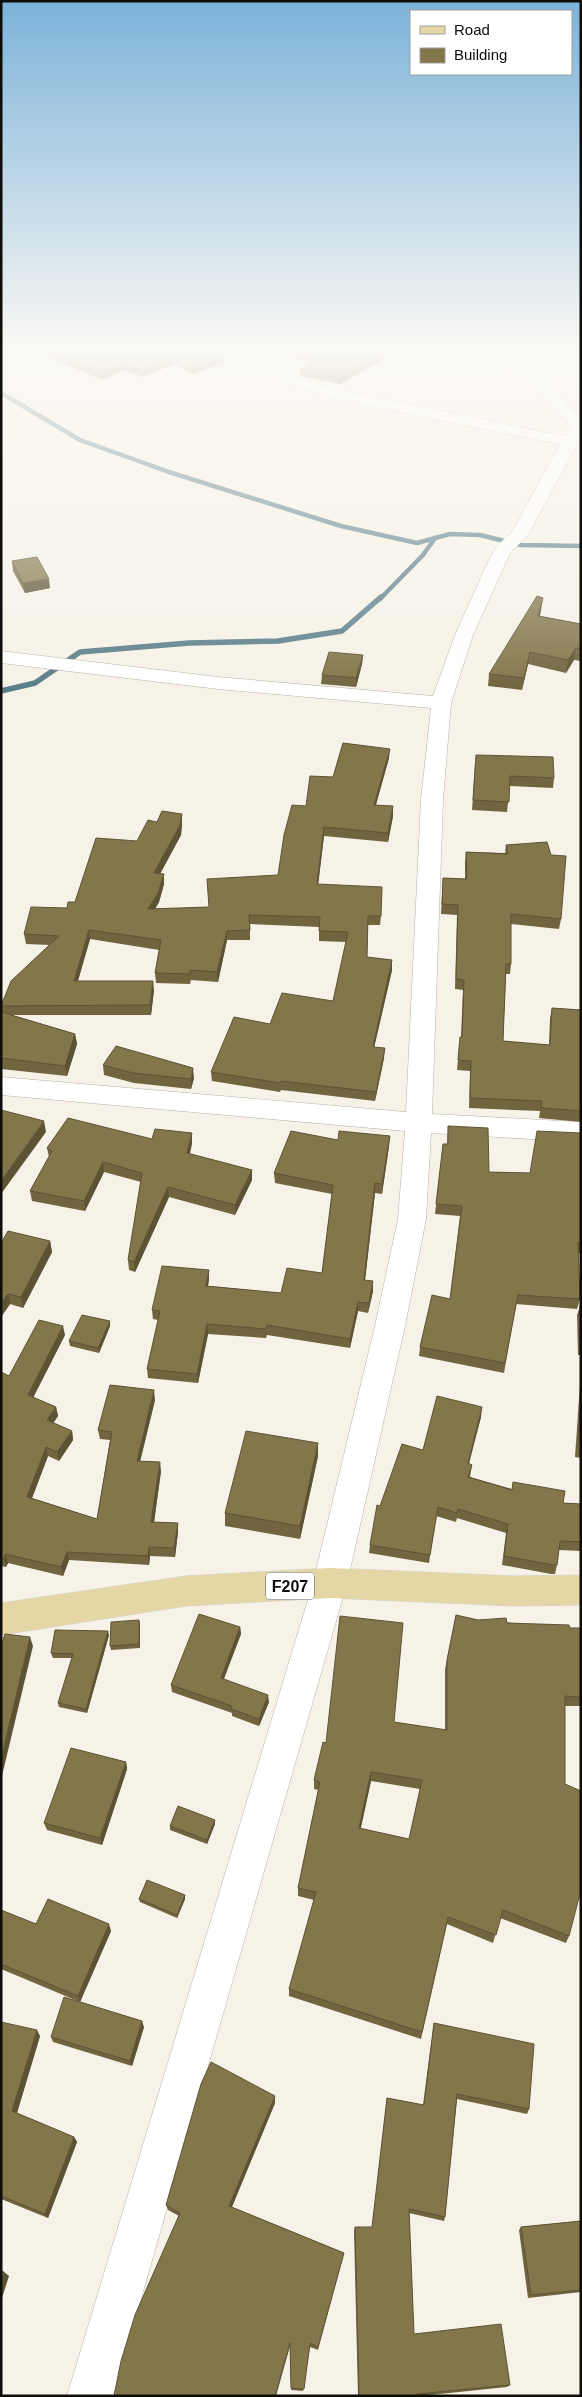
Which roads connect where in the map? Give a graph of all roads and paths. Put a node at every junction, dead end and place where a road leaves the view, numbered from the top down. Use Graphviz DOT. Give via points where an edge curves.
graph roads {
  1 [pos="553,467"];
  2 [pos="1,657"];
  3 [pos="441,703"];
  4 [pos="1,1086"];
  5 [pos="419,1123"];
  6 [pos="581,1132"];
  7 [pos="330,1583"];
  8 [pos="581,1590"];
  9 [pos="1,1619"];
  10 [pos="90,2396"];
  1 -- 3 [label="street" via="464,635"];
  2 -- 3 [label="street" via="218,683"];
  3 -- 5 [label="street" via="432,800"];
  4 -- 5 [label="street"];
  5 -- 6 [label="street"];
  5 -- 7 [label="street" via="410,1228"];
  7 -- 8 [label="main road, F207" via="513,1591"];
  7 -- 9 [label="main road, F207" via="186,1591"];
  7 -- 10 [label="street"];
}
